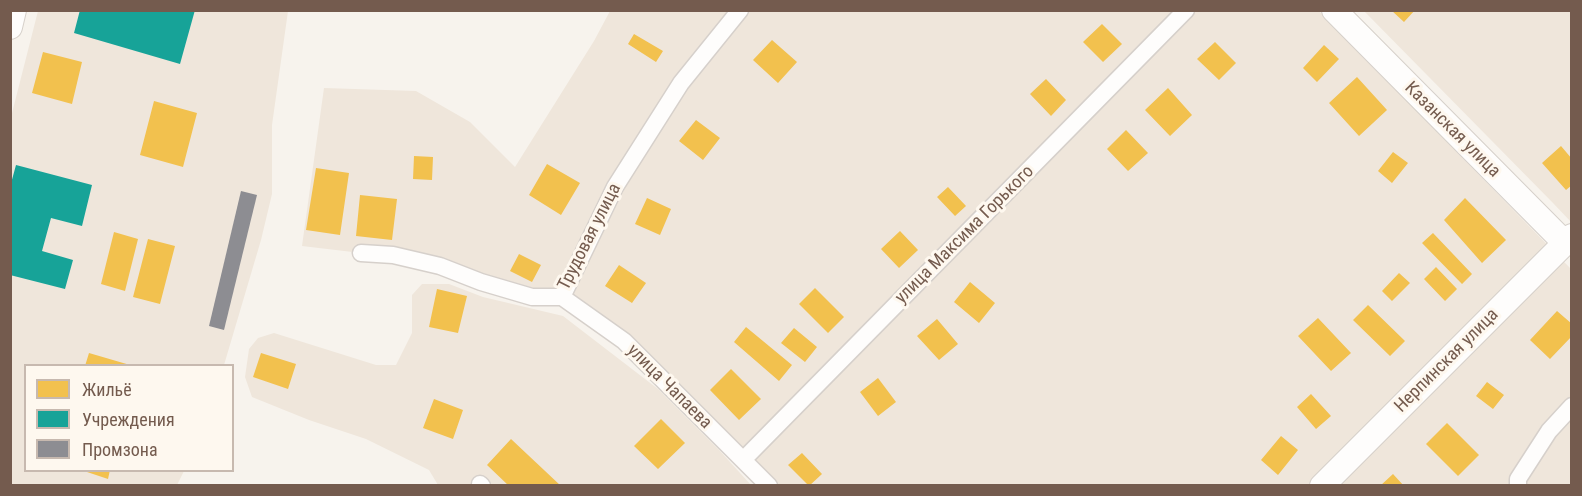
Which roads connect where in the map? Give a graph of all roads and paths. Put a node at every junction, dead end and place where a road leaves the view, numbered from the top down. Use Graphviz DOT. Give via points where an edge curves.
graph roads {
  1 [pos="14,10"];
  2 [pos="740,10"];
  3 [pos="1186,10"];
  4 [pos="1334,10"];
  5 [pos="10,27"];
  6 [pos="1569,242"];
  7 [pos="360,253"];
  8 [pos="562,297"];
  9 [pos="1572,406"];
  10 [pos="743,460"];
  11 [pos="769,486"];
  12 [pos="1322,486"];
  13 [pos="1518,486"];
  1 -- 5 [label="main road"];
  2 -- 8 [label="street, Трудовая улица" via="681,83 615,187"];
  3 -- 10 [label="street, улица Максима Горького"];
  4 -- 6 [label="main road, Казанская улица"];
  6 -- 12 [label="main road, Нерпинская улица"];
  7 -- 8 [label="street, Трудовая улица" via="393,255 440,266 532,297"];
  8 -- 10 [label="street, улица Чапаева" via="624,341"];
  9 -- 13 [label="street" via="1549,431 1518,479"];
  10 -- 11 [label="street, улица Чапаева"];
}
